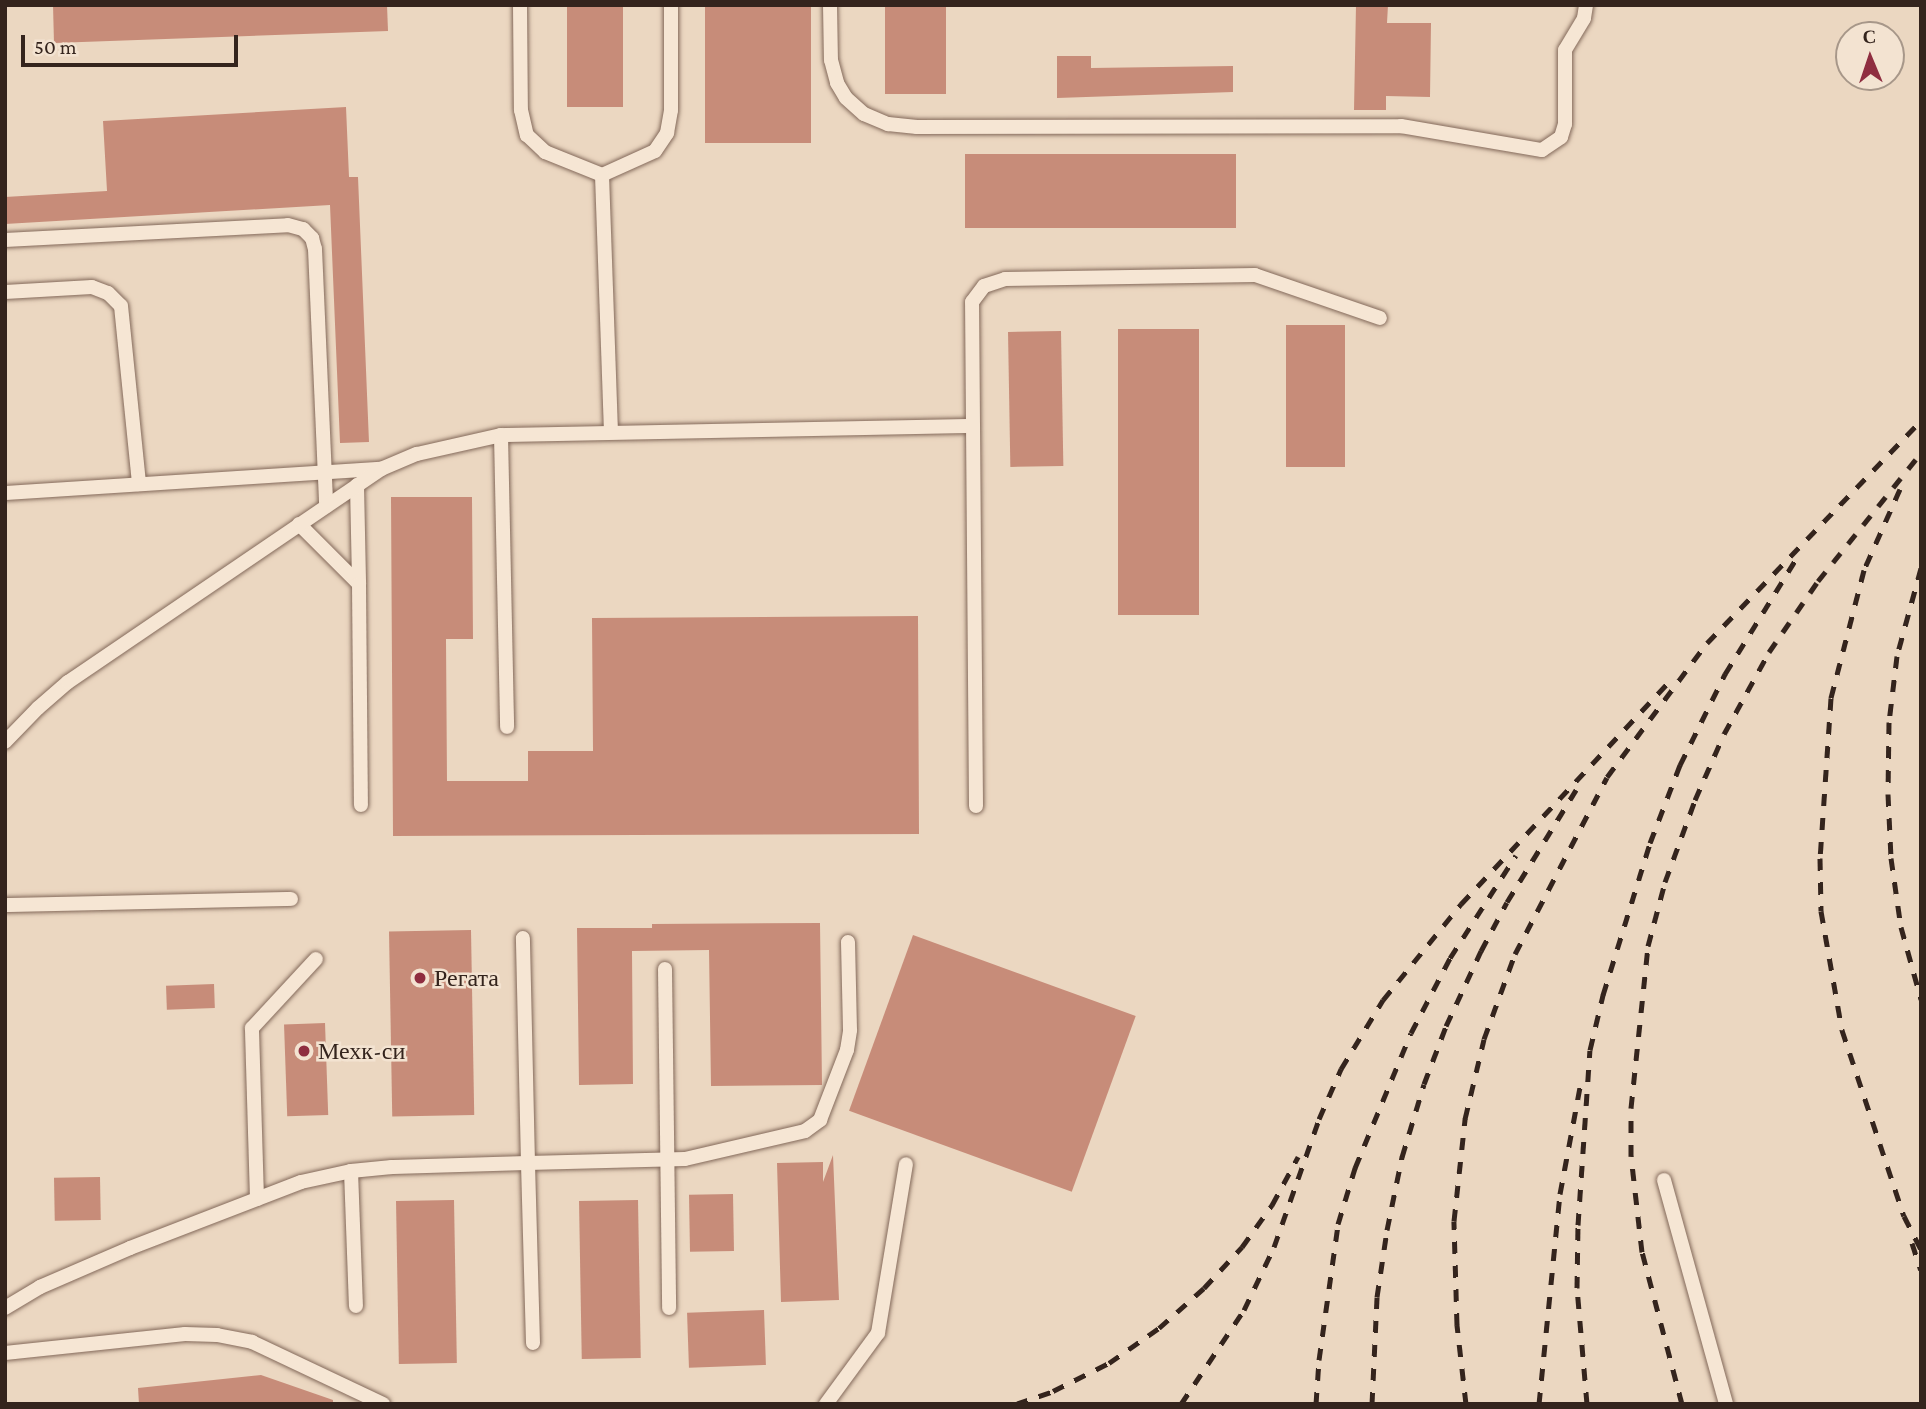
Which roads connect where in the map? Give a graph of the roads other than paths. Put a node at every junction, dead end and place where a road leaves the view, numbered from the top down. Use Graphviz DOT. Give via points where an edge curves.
graph roads {
  1 [pos="520,5"];
  2 [pos="671,5"];
  3 [pos="830,5"];
  4 [pos="1586,5"];
  5 [pos="602,175"];
  6 [pos="5,240"];
  7 [pos="5,292"];
  8 [pos="1380,318"];
  9 [pos="973,426"];
  10 [pos="611,432"];
  11 [pos="502,435"];
  12 [pos="381,469"];
  13 [pos="325,472"];
  14 [pos="139,484"];
  15 [pos="357,485"];
  16 [pos="5,493"];
  17 [pos="326,506"];
  18 [pos="299,524"];
  19 [pos="359,584"];
  20 [pos="507,727"];
  21 [pos="5,742"];
  22 [pos="361,805"];
  23 [pos="976,806"];
  24 [pos="291,899"];
  25 [pos="5,905"];
  26 [pos="523,938"];
  27 [pos="848,942"];
  28 [pos="316,959"];
  29 [pos="665,969"];
  30 [pos="667,1160"];
  31 [pos="528,1163"];
  32 [pos="906,1164"];
  33 [pos="351,1171"];
  34 [pos="1664,1180"];
  35 [pos="257,1199"];
  36 [pos="356,1306"];
  37 [pos="5,1308"];
  38 [pos="669,1308"];
  39 [pos="533,1343"];
  40 [pos="5,1353"];
  41 [pos="383,1404"];
  42 [pos="826,1404"];
  43 [pos="1726,1404"];
  1 -- 5 [label="lane" via="521,110 527,135 545,152"];
  2 -- 5 [label="lane" via="667,133 655,151"];
  3 -- 4 [label="lane" via="831,60 837,83 864,114 888,124 1401,126 1542,150 1561,138 1565,50 1584,18"];
  5 -- 10 [label="lane"];
  6 -- 13 [label="lane" via="288,225 303,229 315,249"];
  7 -- 14 [label="lane" via="92,287 108,293 121,306"];
  8 -- 9 [label="lane" via="1255,275 1005,279 984,286 972,302"];
  9 -- 10 [label="lane"];
  9 -- 23 [label="lane"];
  10 -- 11 [label="lane"];
  11 -- 12 [label="lane" via="417,454"];
  11 -- 20 [label="lane"];
  12 -- 13 [label="lane"];
  12 -- 15 [label="lane"];
  13 -- 14 [label="lane"];
  13 -- 17 [label="lane"];
  14 -- 16 [label="lane"];
  15 -- 17 [label="lane"];
  15 -- 19 [label="lane"];
  17 -- 18 [label="lane"];
  18 -- 19 [label="lane"];
  18 -- 21 [label="lane" via="68,682"];
  19 -- 22 [label="lane"];
  24 -- 25 [label="lane"];
  26 -- 31 [label="lane"];
  27 -- 30 [label="lane" via="847,1051 820,1120 785,1138"];
  28 -- 35 [label="lane" via="252,1028"];
  29 -- 30 [label="lane"];
  30 -- 31 [label="lane"];
  30 -- 38 [label="lane"];
  31 -- 33 [label="lane"];
  31 -- 39 [label="lane"];
  32 -- 42 [label="lane" via="878,1333"];
  33 -- 35 [label="lane" via="301,1182"];
  33 -- 36 [label="lane"];
  34 -- 43 [label="lane"];
  35 -- 37 [label="lane" via="51,1282"];
  40 -- 41 [label="lane" via="185,1334 217,1335 252,1342"];
}
